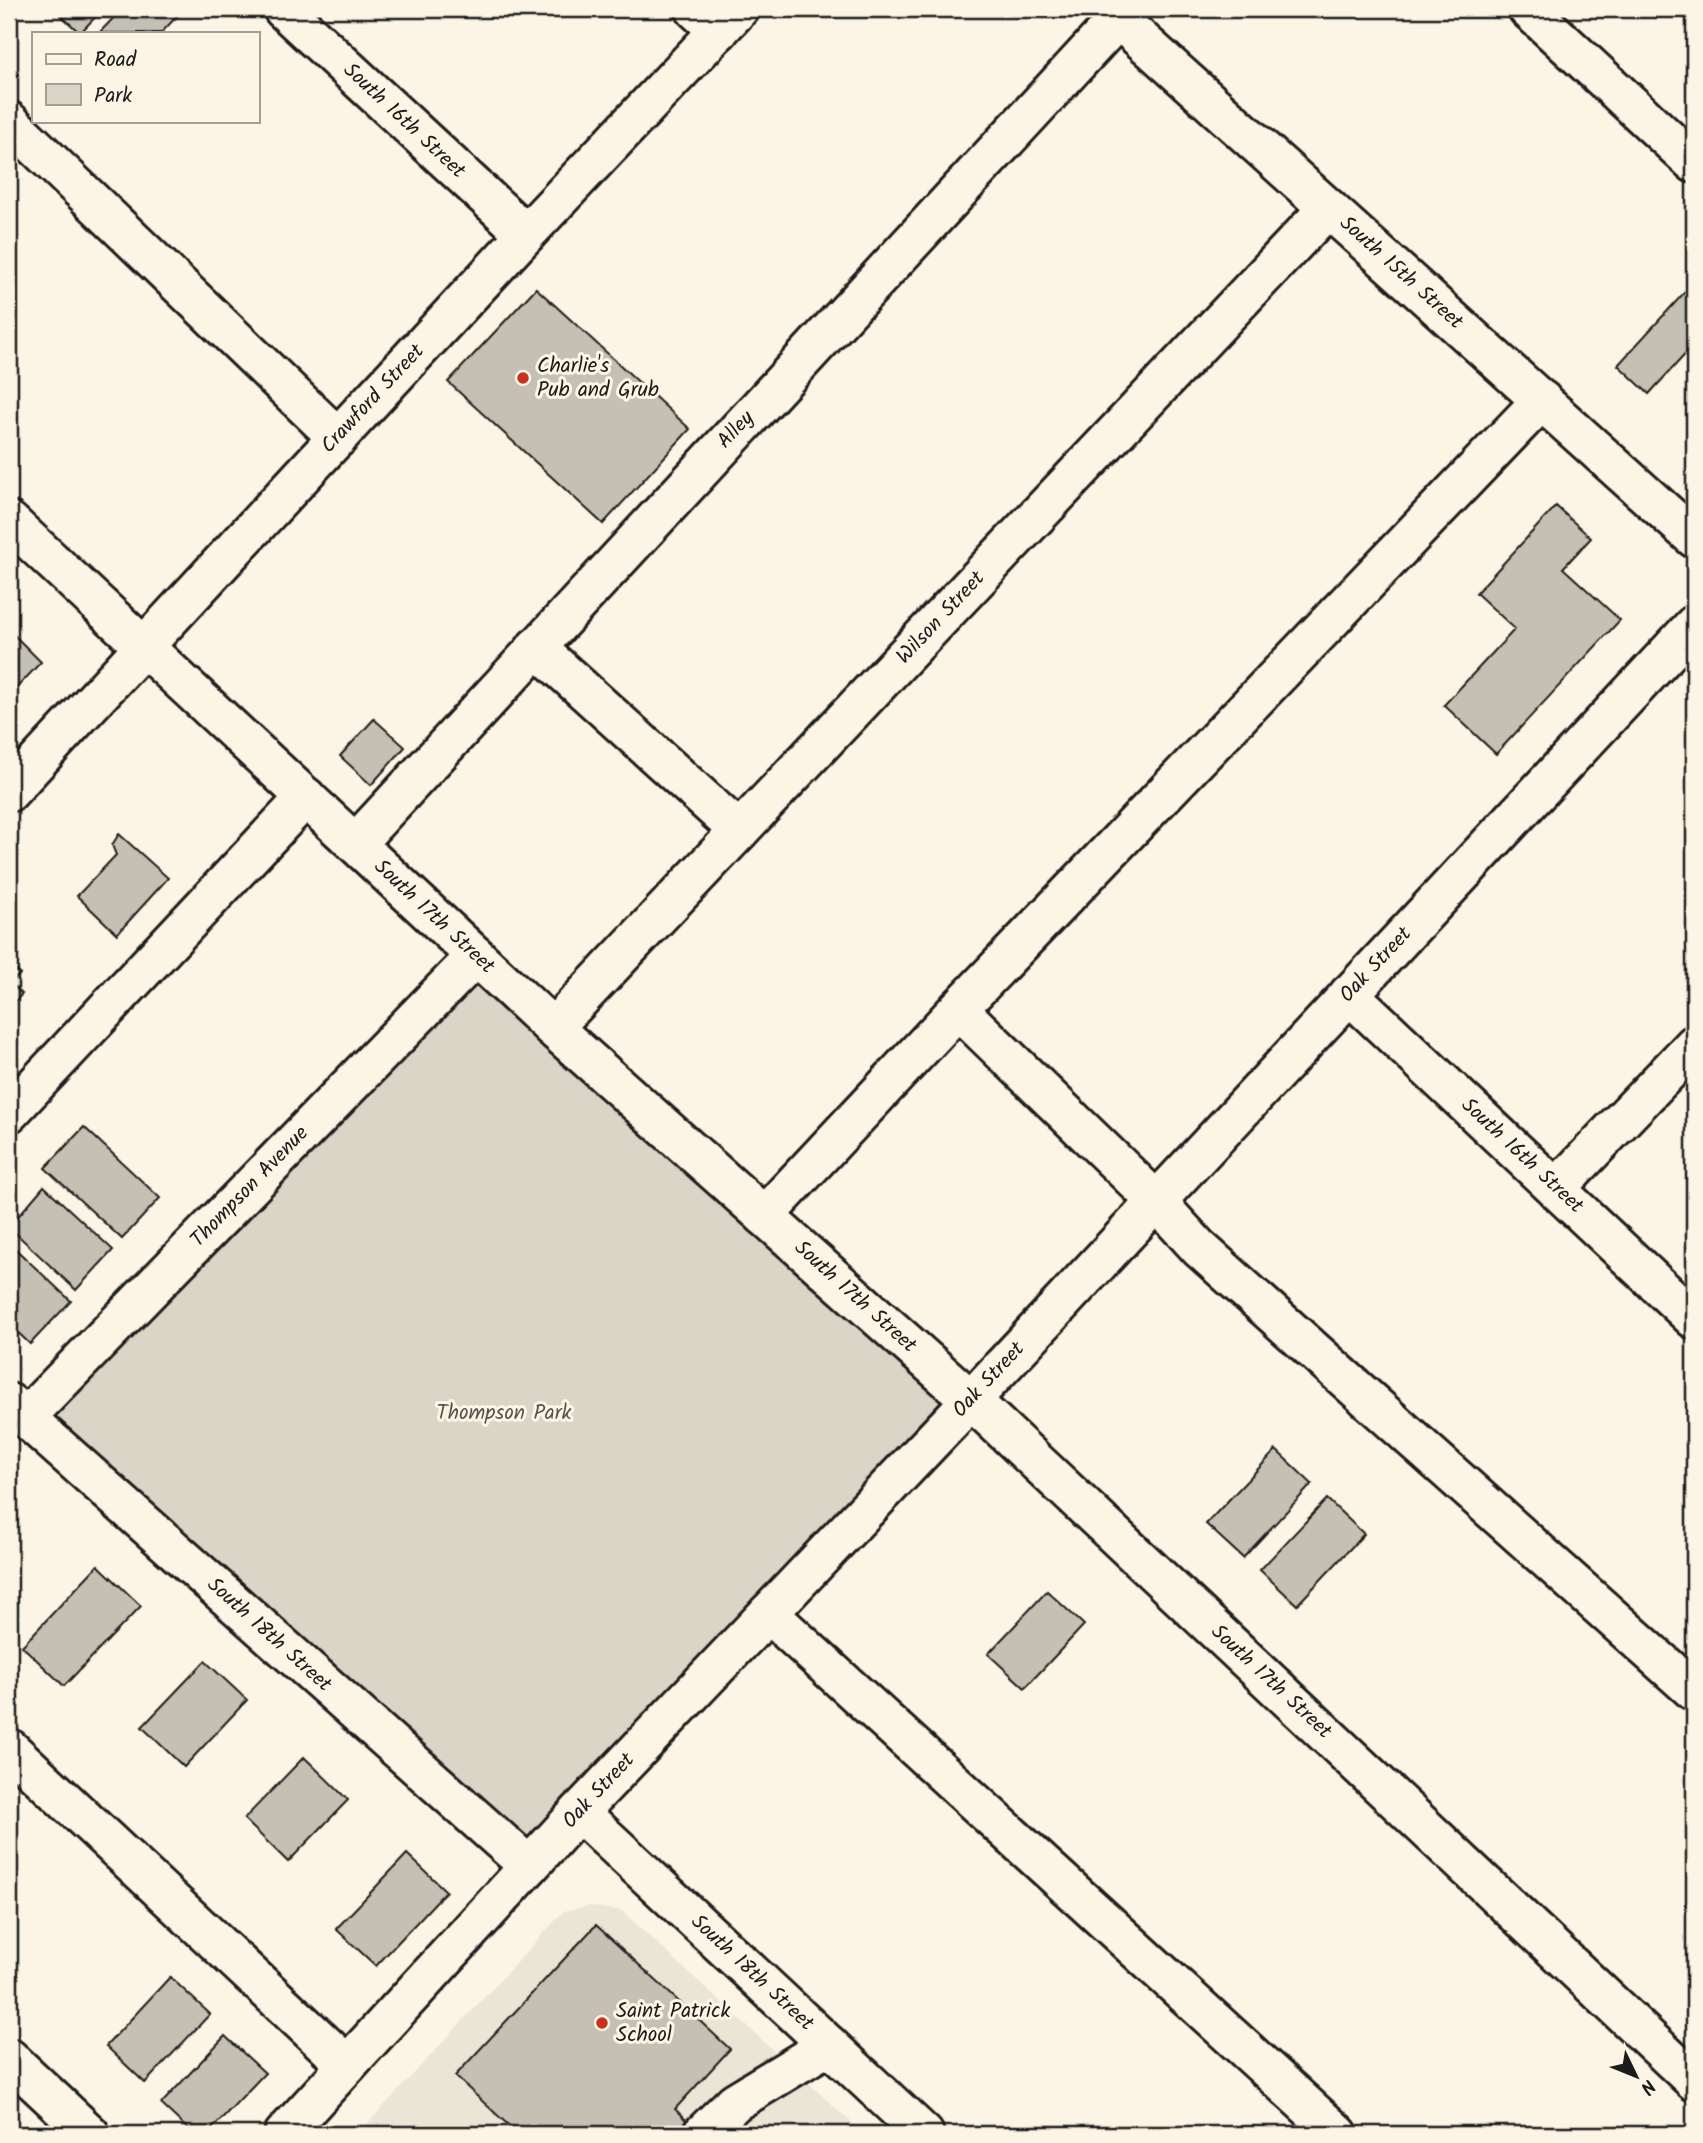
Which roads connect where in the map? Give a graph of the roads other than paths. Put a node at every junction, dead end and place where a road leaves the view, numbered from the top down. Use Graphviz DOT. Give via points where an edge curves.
graph roads {
  1 [pos="282,9"];
  2 [pos="1528,9"];
  3 [pos="1113,14"];
  4 [pos="718,16"];
  5 [pos="9,121"];
  6 [pos="1694,163"];
  7 [pos="1328,208"];
  8 [pos="526,234"];
  9 [pos="1542,400"];
  10 [pos="338,438"];
  11 [pos="9,521"];
  12 [pos="1694,538"];
  13 [pos="1694,625"];
  14 [pos="145,646"];
  15 [pos="536,647"];
  16 [pos="9,792"];
  17 [pos="306,797"];
  18 [pos="739,831"];
  19 [pos="356,843"];
  20 [pos="476,956"];
  21 [pos="1349,994"];
  22 [pos="958,1009"];
  23 [pos="553,1028"];
  24 [pos="1694,1045"];
  25 [pos="9,1113"];
  26 [pos="1556,1189"];
  27 [pos="1156,1201"];
  28 [pos="764,1216"];
  29 [pos="1694,1319"];
  30 [pos="971,1400"];
  31 [pos="17,1410"];
  32 [pos="768,1613"];
  33 [pos="1694,1691"];
  34 [pos="9,1748"];
  35 [pos="579,1812"];
  36 [pos="529,1866"];
  37 [pos="829,2045"];
  38 [pos="9,2058"];
  39 [pos="347,2065"];
  40 [pos="1694,2081"];
  41 [pos="90,2134"];
  42 [pos="284,2134"];
  43 [pos="702,2134"];
  44 [pos="924,2134"];
  45 [pos="1338,2134"];
  1 -- 8 [label="street, South 16th Street"];
  2 -- 6 [label="street"];
  3 -- 7 [label="street, South 15th Street"];
  3 -- 15 [label="street, Alley"];
  4 -- 8 [label="street, Crawford Street"];
  5 -- 10 [label="street"];
  7 -- 9 [label="street, South 15th Street"];
  7 -- 18 [label="street, Wilson Street"];
  8 -- 10 [label="street, Crawford Street"];
  9 -- 12 [label="street, South 15th Street"];
  9 -- 22 [label="street"];
  10 -- 14 [label="street, Crawford Street"];
  11 -- 14 [label="street, South 17th Street"];
  13 -- 21 [label="street, Oak Street"];
  14 -- 16 [label="street, Crawford Street"];
  14 -- 17 [label="street, South 17th Street"];
  15 -- 18 [label="street"];
  15 -- 19 [label="street, Alley"];
  17 -- 19 [label="street, South 17th Street"];
  17 -- 25 [label="street"];
  18 -- 23 [label="street, Wilson Street"];
  19 -- 20 [label="street, South 17th Street"];
  20 -- 23 [label="street, South 17th Street"];
  20 -- 31 [label="street, Thompson Avenue"];
  21 -- 26 [label="street, South 16th Street"];
  21 -- 27 [label="street, Oak Street"];
  22 -- 27 [label="street"];
  22 -- 28 [label="street"];
  23 -- 28 [label="street, South 17th Street"];
  24 -- 26 [label="street"];
  26 -- 29 [label="street, South 16th Street"];
  27 -- 30 [label="street, Oak Street"];
  27 -- 33 [label="street" via="1199,1248"];
  28 -- 30 [label="street, South 17th Street"];
  30 -- 32 [label="street, Oak Street"];
  30 -- 40 [label="street, South 17th Street"];
  31 -- 36 [label="street, South 18th Street"];
  32 -- 35 [label="street, Oak Street"];
  32 -- 45 [label="street"];
  34 -- 39 [label="street"];
  35 -- 36 [label="street, Oak Street"];
  35 -- 37 [label="street, South 18th Street"];
  36 -- 39 [label="street, Oak Street"];
  37 -- 43 [label="street" via="735,2102"];
  37 -- 44 [label="street, South 18th Street"];
  38 -- 41 [label="street"];
  39 -- 42 [label="street, Oak Street"];
}
